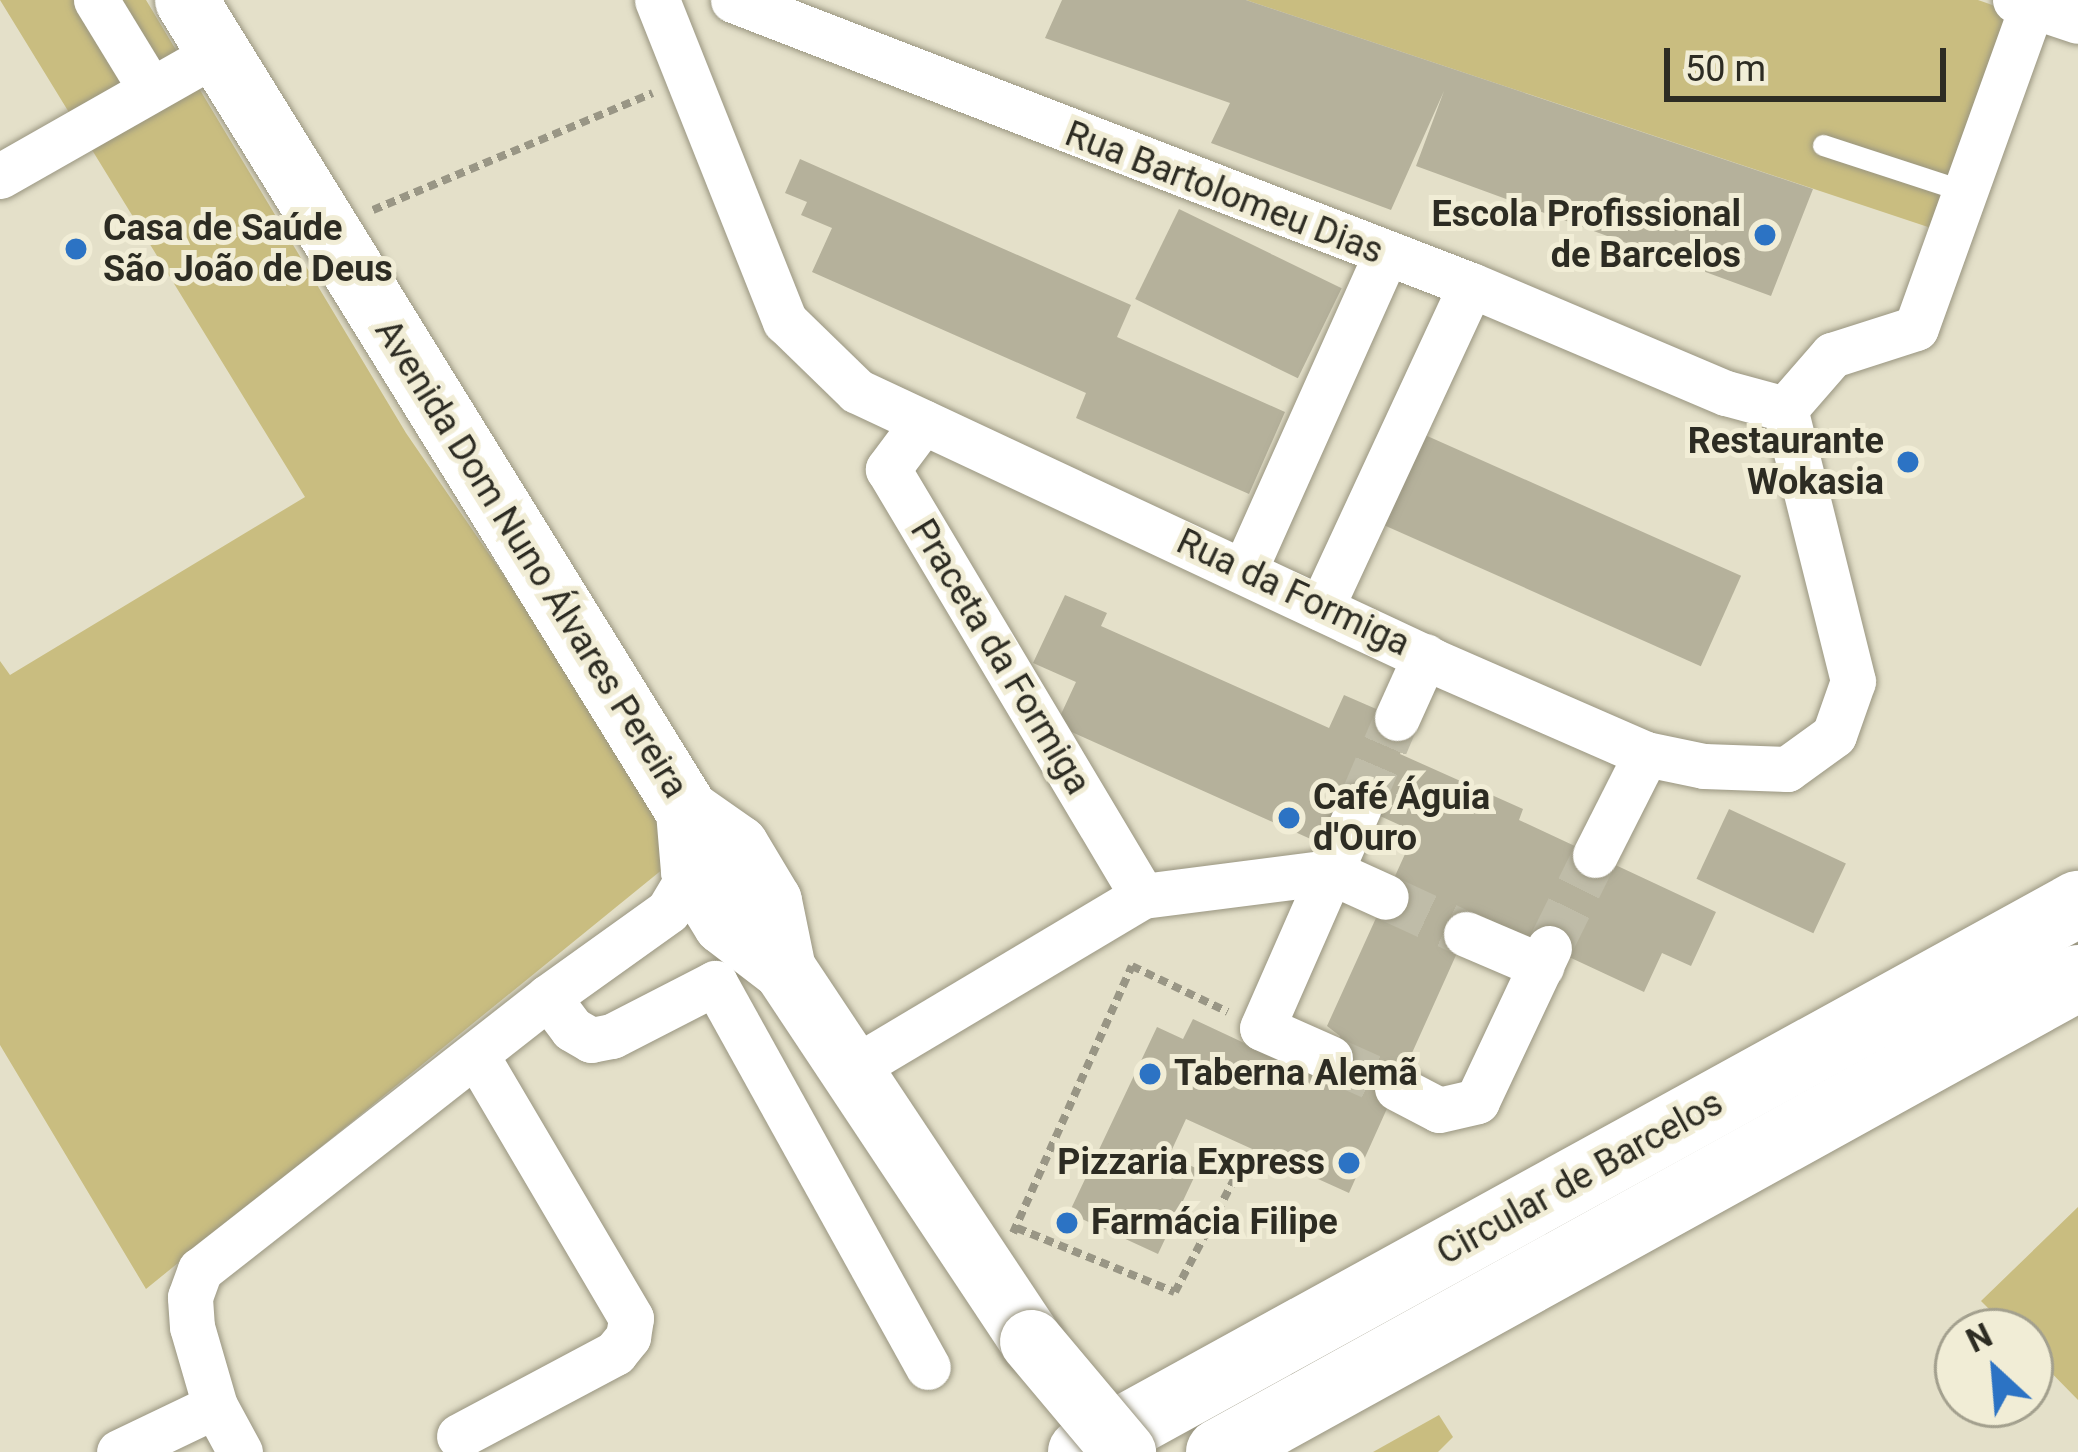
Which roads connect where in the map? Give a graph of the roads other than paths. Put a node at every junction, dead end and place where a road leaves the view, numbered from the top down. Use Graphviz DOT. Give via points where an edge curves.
graph roads {
  1 [pos="96,0"];
  2 [pos="186,0"];
  3 [pos="657,0"];
  4 [pos="733,0"];
  5 [pos="2024,3"];
  6 [pos="2078,21"];
  7 [pos="218,52"];
  8 [pos="151,90"];
  9 [pos="1823,145"];
  10 [pos="0,176"];
  11 [pos="1964,191"];
  12 [pos="1385,256"];
  13 [pos="1471,285"];
  14 [pos="1785,409"];
  15 [pos="923,422"];
  16 [pos="1245,568"];
  17 [pos="1322,608"];
  18 [pos="1425,656"];
  19 [pos="1397,718"];
  20 [pos="1646,754"];
  21 [pos="1359,807"];
  22 [pos="1595,855"];
  23 [pos="1331,872"];
  24 [pos="692,879"];
  25 [pos="1142,896"];
  26 [pos="1386,897"];
  27 [pos="2078,904"];
  28 [pos="1466,934"];
  29 [pos="784,969"];
  30 [pos="2078,978"];
  31 [pos="548,997"];
  32 [pos="476,1054"];
  33 [pos="1330,1058"];
  34 [pos="849,1071"];
  35 [pos="1397,1088"];
  36 [pos="928,1367"];
  37 [pos="215,1406"];
  38 [pos="460,1436"];
  39 [pos="119,1452"];
  40 [pos="240,1452"];
  41 [pos="1082,1452"];
  42 [pos="1124,1452"];
  43 [pos="1219,1452"];
  1 -- 8 [label="street"];
  2 -- 7 [label="main road, Avenida Dom Nuno Álvares Pereira"];
  3 -- 15 [label="street, Rua da Formiga" via="785,321 857,392"];
  4 -- 12 [label="street, Rua Bartolomeu Dias"];
  5 -- 6 [label="street"];
  5 -- 11 [label="street"];
  7 -- 8 [label="street"];
  7 -- 24 [label="main road, Avenida Dom Nuno Álvares Pereira" via="327,229"];
  8 -- 10 [label="street"];
  9 -- 11 [label="lane"];
  11 -- 14 [label="street" via="1916,328 1832,355"];
  12 -- 13 [label="street, Rua Bartolomeu Dias"];
  12 -- 16 [label="street"];
  13 -- 14 [label="street, Rua Bartolomeu Dias" via="1726,393"];
  13 -- 17 [label="street"];
  14 -- 20 [label="street, Rua da Formiga" via="1853,681 1834,735 1787,770"];
  15 -- 16 [label="street, Rua da Formiga"];
  15 -- 25 [label="street, Praceta da Formiga" via="888,469"];
  16 -- 17 [label="street, Rua da Formiga"];
  17 -- 18 [label="street, Rua da Formiga"];
  18 -- 19 [label="street"];
  18 -- 20 [label="street, Rua da Formiga"];
  20 -- 22 [label="street"];
  21 -- 23 [label="street"];
  23 -- 25 [label="street"];
  23 -- 26 [label="street"];
  23 -- 33 [label="street" via="1262,1028"];
  24 -- 29 [label="main road, Avenida Dom Nuno Álvares Pereira"];
  24 -- 29 [label="main road, Avenida Dom Nuno Álvares Pereira" via="736,847 770,901"];
  24 -- 31 [label="street"];
  25 -- 34 [label="street"];
  27 -- 41 [label="main road, Circular de Barcelos"];
  28 -- 35 [label="street" via="1545,957 1477,1102 1439,1110"];
  29 -- 34 [label="main road, Avenida Dom Nuno Álvares Pereira"];
  30 -- 43 [label="main road, Circular de Barcelos"];
  31 -- 32 [label="street"];
  31 -- 36 [label="street" via="591,1040 715,983"];
  32 -- 37 [label="street" via="200,1270 190,1297 192,1327"];
  32 -- 38 [label="street" via="631,1318 615,1353"];
  34 -- 42 [label="main road, Avenida Dom Nuno Álvares Pereira, bridge" via="1031,1341"];
  37 -- 39 [label="street"];
  37 -- 40 [label="street"];
}
